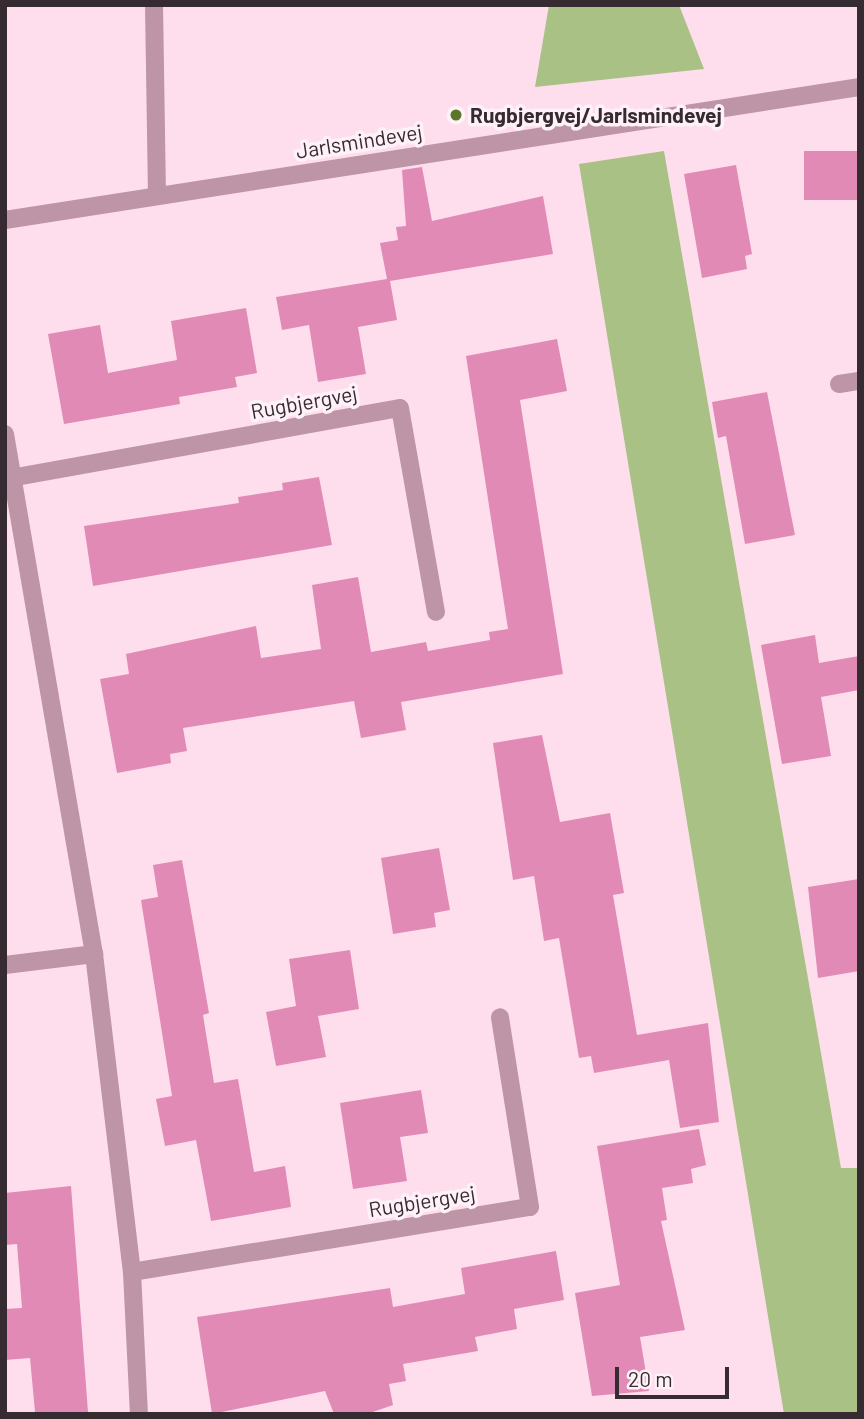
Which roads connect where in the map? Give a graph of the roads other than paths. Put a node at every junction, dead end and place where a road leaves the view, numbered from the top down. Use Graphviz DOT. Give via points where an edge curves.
graph roads {
  1 [pos="154,5"];
  2 [pos="859,87"];
  3 [pos="157,196"];
  4 [pos="5,220"];
  5 [pos="859,380"];
  6 [pos="839,384"];
  7 [pos="5,434"];
  8 [pos="9,478"];
  9 [pos="436,612"];
  10 [pos="94,954"];
  11 [pos="5,965"];
  12 [pos="499,1017"];
  13 [pos="132,1272"];
  14 [pos="139,1414"];
  1 -- 3 [label="street"];
  2 -- 3 [label="street, Jarlsmindevej"];
  3 -- 4 [label="street, Jarlsmindevej"];
  5 -- 6 [label="street"];
  7 -- 8 [label="street"];
  8 -- 9 [label="street, Rugbjergvej" via="400,408"];
  8 -- 10 [label="street"];
  10 -- 11 [label="street"];
  10 -- 13 [label="street"];
  12 -- 13 [label="street, Rugbjergvej" via="530,1207"];
  13 -- 14 [label="street"];
}
